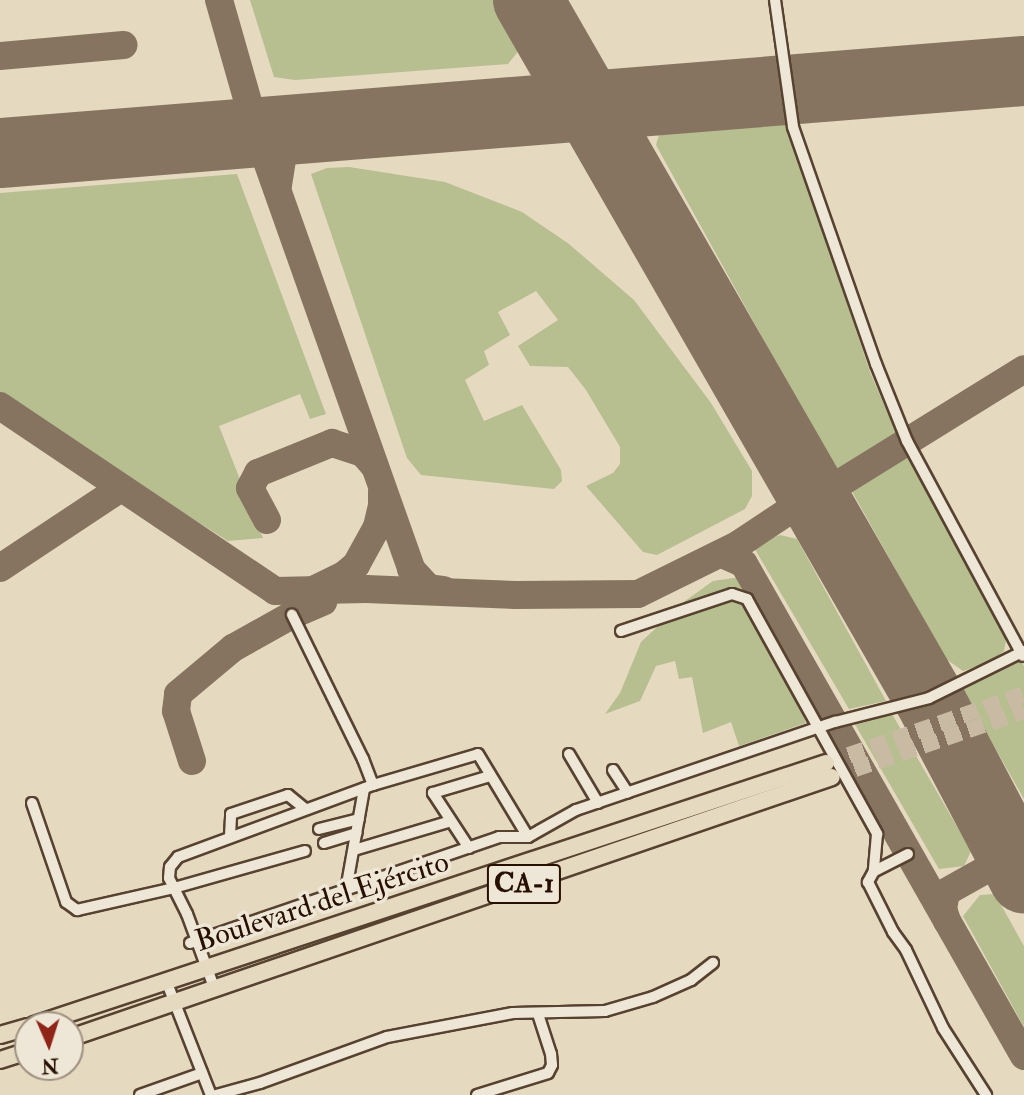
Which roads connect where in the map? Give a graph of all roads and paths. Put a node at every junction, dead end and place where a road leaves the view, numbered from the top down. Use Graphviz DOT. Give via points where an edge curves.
graph roads {
  1 [pos="775,0"];
  2 [pos="292,615"];
  3 [pos="621,631"];
  4 [pos="1023,654"];
  5 [pos="816,728"];
  6 [pos="569,754"];
  7 [pos="612,770"];
  8 [pos="490,776"];
  9 [pos="368,787"];
  10 [pos="628,793"];
  11 [pos="32,803"];
  12 [pos="598,803"];
  13 [pos="305,809"];
  14 [pos="359,818"];
  15 [pos="451,821"];
  16 [pos="319,829"];
  17 [pos="356,833"];
  18 [pos="230,836"];
  19 [pos="528,837"];
  20 [pos="324,843"];
  21 [pos="469,848"];
  22 [pos="354,850"];
  23 [pos="305,851"];
  24 [pos="908,854"];
  25 [pos="874,871"];
  26 [pos="174,888"];
  27 [pos="346,890"];
  28 [pos="193,942"];
  29 [pos="713,963"];
  30 [pos="204,971"];
  31 [pos="167,983"];
  32 [pos="212,991"];
  33 [pos="175,1004"];
  34 [pos="78,1011"];
  35 [pos="538,1014"];
  36 [pos="84,1033"];
  37 [pos="202,1073"];
  38 [pos="140,1095"];
  39 [pos="211,1095"];
  40 [pos="216,1095"];
  41 [pos="478,1095"];
  42 [pos="986,1095"];
  1 -- 4 [label="street" via="793,127 876,364 907,441"];
  2 -- 9 [label="street" via="363,759"];
  3 -- 5 [label="street" via="732,594 747,598"];
  4 -- 5 [label="street" via="929,698"];
  5 -- 10 [label="street"];
  5 -- 25 [label="street" via="877,834"];
  6 -- 12 [label="street"];
  7 -- 10 [label="street"];
  8 -- 9 [label="street" via="478,754"];
  8 -- 15 [label="street" via="433,793"];
  8 -- 19 [label="street"];
  9 -- 13 [label="street"];
  9 -- 14 [label="street"];
  10 -- 12 [label="street"];
  11 -- 26 [label="street" via="66,902 77,910"];
  12 -- 19 [label="street"];
  13 -- 18 [label="street"];
  13 -- 18 [label="street" via="288,794 231,814"];
  14 -- 16 [label="street"];
  14 -- 17 [label="street"];
  15 -- 21 [label="street"];
  15 -- 22 [label="street"];
  17 -- 20 [label="street"];
  17 -- 22 [label="street"];
  18 -- 26 [label="street" via="178,857 170,867"];
  19 -- 21 [label="street" via="499,837"];
  21 -- 27 [label="street"];
  22 -- 27 [label="street"];
  23 -- 26 [label="street"];
  24 -- 25 [label="street"];
  25 -- 42 [label="street" via="868,882 879,907 906,950 956,1051"];
  26 -- 28 [label="street"];
  27 -- 28 [label="street"];
  28 -- 30 [label="street"];
  29 -- 35 [label="street" via="691,980 606,1011"];
  30 -- 31 [label="highway, Boulevard del Ejército / CA-1"];
  30 -- 32 [label="street"];
  30 -- 32 [label="highway, Boulevard del Ejército / CA-1" via="829,770"];
  31 -- 33 [label="street"];
  31 -- 34 [label="highway, Boulevard del Ejército / CA-1"];
  32 -- 33 [label="highway, Boulevard del Ejército / CA-1"];
  33 -- 36 [label="highway, Boulevard del Ejército / CA-1"];
  33 -- 37 [label="street"];
  35 -- 40 [label="street" via="513,1013 387,1037"];
  35 -- 41 [label="street" via="551,1054 548,1073"];
  37 -- 38 [label="street"];
  37 -- 39 [label="street"];
}
